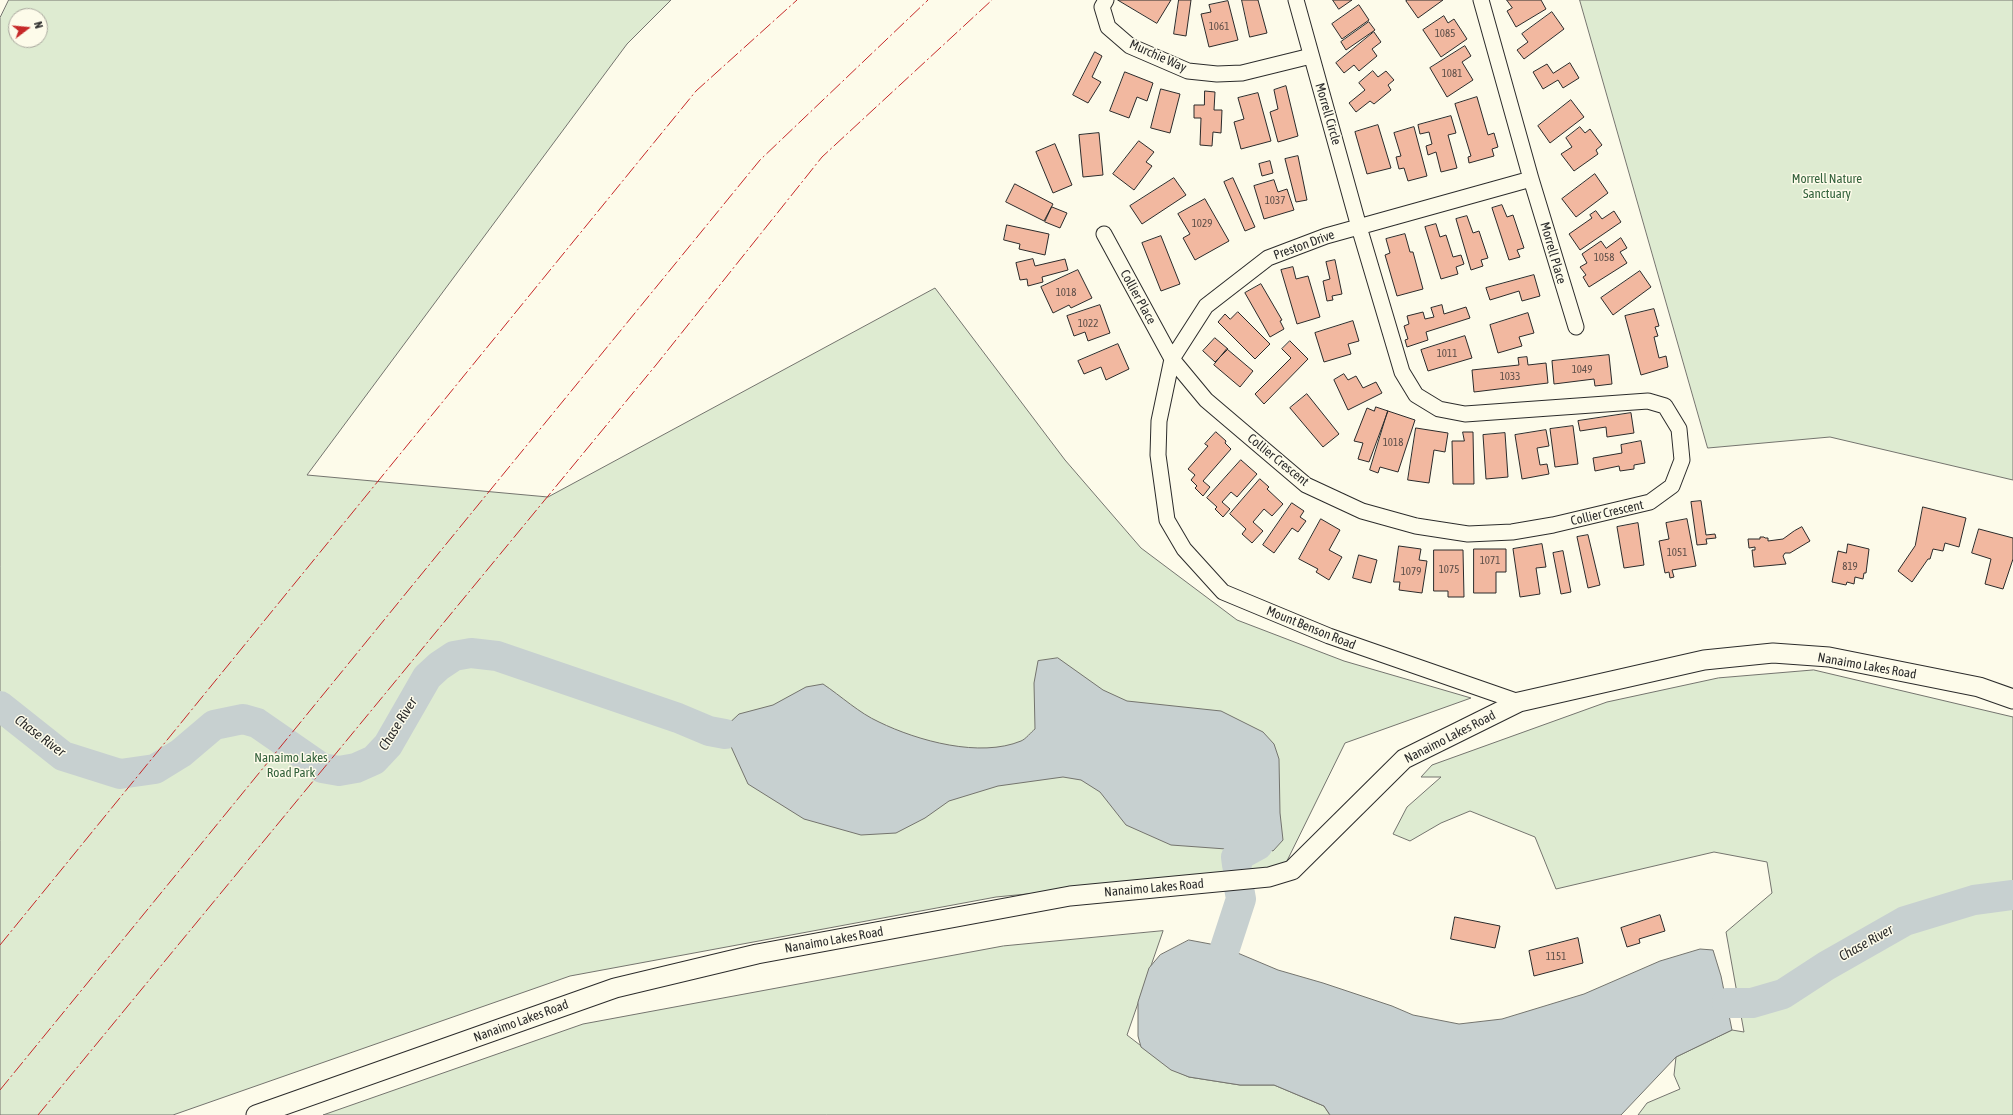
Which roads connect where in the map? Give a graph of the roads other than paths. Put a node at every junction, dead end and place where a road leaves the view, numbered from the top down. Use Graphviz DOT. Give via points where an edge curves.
graph roads {
  1 [pos="1106,0"];
  2 [pos="1296,0"];
  3 [pos="1481,0"];
  4 [pos="1312,56"];
  5 [pos="1531,179"];
  6 [pos="1359,227"];
  7 [pos="1104,234"];
  8 [pos="1576,326"];
  9 [pos="1172,360"];
  10 [pos="1162,487"];
  11 [pos="2013,699"];
  12 [pos="1519,702"];
  13 [pos="256,1115"];
  1 -- 4 [label="street, Murchie Way" via="1102,7 1108,27 1130,46 1188,71 1242,73"];
  2 -- 4 [label="street, Morrell Circle"];
  3 -- 5 [label="street"];
  4 -- 6 [label="street, Morrell Circle"];
  5 -- 6 [label="street, Preston Drive"];
  5 -- 8 [label="street, Morrell Place"];
  6 -- 9 [label="street, Preston Drive" via="1326,236 1268,258 1206,306"];
  6 -- 9 [label="street, Collier Crescent" via="1402,372 1416,395 1439,409 1465,414 1648,401 1665,406 1679,429 1682,460 1672,486 1650,502 1512,532 1468,534 1416,526 1362,511 1306,485 1206,400"];
  7 -- 9 [label="street, Collier Place"];
  9 -- 10 [label="street, Preston Drive" via="1159,421 1158,455"];
  10 -- 12 [label="street, Mount Benson Road" via="1167,520 1184,549 1223,592 1329,636"];
  11 -- 12 [label="street, Nanaimo Lakes Road" via="1979,687 1828,656 1773,653 1704,660"];
  12 -- 13 [label="street, Nanaimo Lakes Road" via="1404,759 1292,870 1269,877 1070,896 750,956 615,988"];
}
